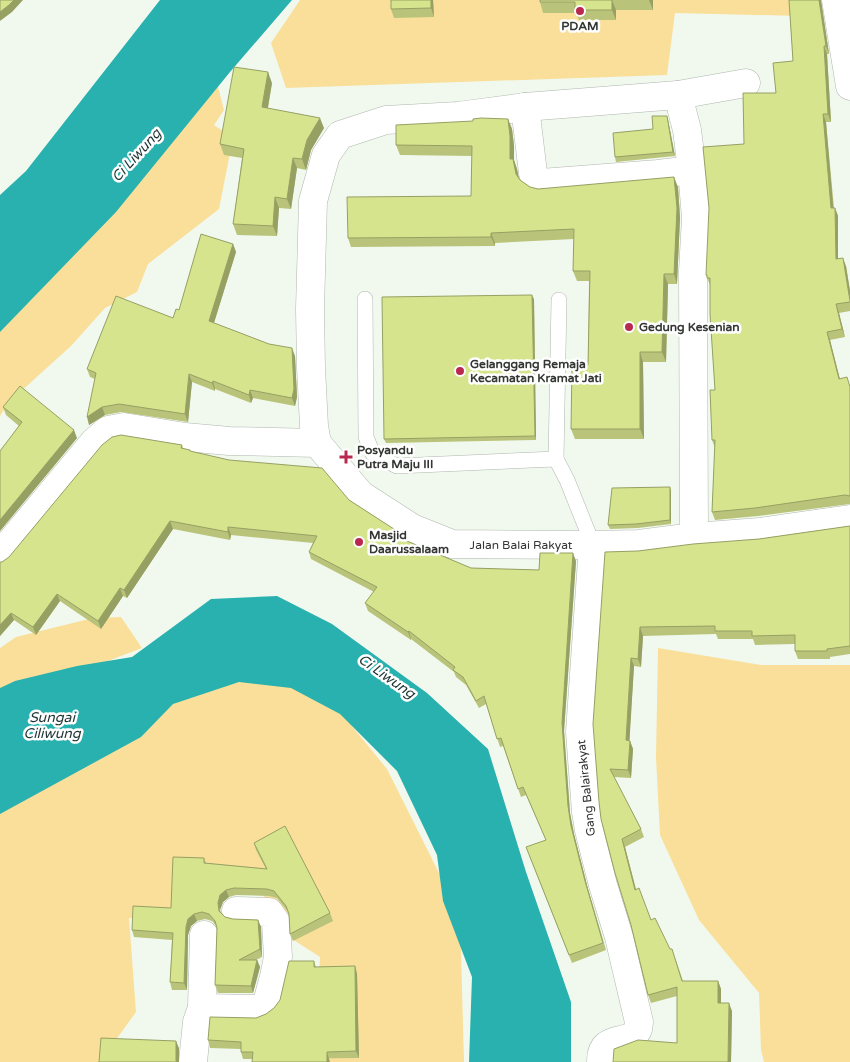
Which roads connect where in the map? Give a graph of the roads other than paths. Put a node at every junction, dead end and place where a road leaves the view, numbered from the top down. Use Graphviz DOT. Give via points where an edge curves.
graph roads {
  1 [pos="836,0"];
  2 [pos="746,83"];
  3 [pos="850,86"];
  4 [pos="678,95"];
  5 [pos="525,108"];
  6 [pos="692,170"];
  7 [pos="365,299"];
  8 [pos="559,300"];
  9 [pos="317,443"];
  10 [pos="556,459"];
  11 [pos="850,520"];
  12 [pos="694,537"];
  13 [pos="592,545"];
  14 [pos="0,555"];
  15 [pos="236,911"];
  16 [pos="204,935"];
  17 [pos="202,1008"];
  18 [pos="193,1062"];
  19 [pos="601,1062"];
  1 -- 3 [label="street"];
  2 -- 4 [label="street"];
  4 -- 5 [label="street"];
  4 -- 6 [label="street"];
  5 -- 6 [label="street" via="532,173 541,183"];
  5 -- 9 [label="street" via="386,120 340,135 326,155 313,201 310,319"];
  6 -- 12 [label="street" via="696,218 693,290"];
  7 -- 10 [label="lane" via="366,437 373,454 397,466"];
  8 -- 10 [label="lane"];
  9 -- 13 [label="street, Jalan Balai Rakyat" via="362,494 412,528 452,544"];
  9 -- 14 [label="street" via="230,441 124,427 108,430 94,442"];
  10 -- 13 [label="lane"];
  11 -- 12 [label="street, Jalan Balai Rakyat"];
  12 -- 13 [label="street, Jalan Balai Rakyat" via="639,544"];
  13 -- 19 [label="street, Gang Balairakyat" via="580,732 587,822 639,1022 637,1034 604,1046"];
  15 -- 17 [label="street" via="268,912 276,922 278,957 267,1003 259,1009"];
  16 -- 17 [label="street"];
  17 -- 18 [label="street" via="197,1022"];
}
